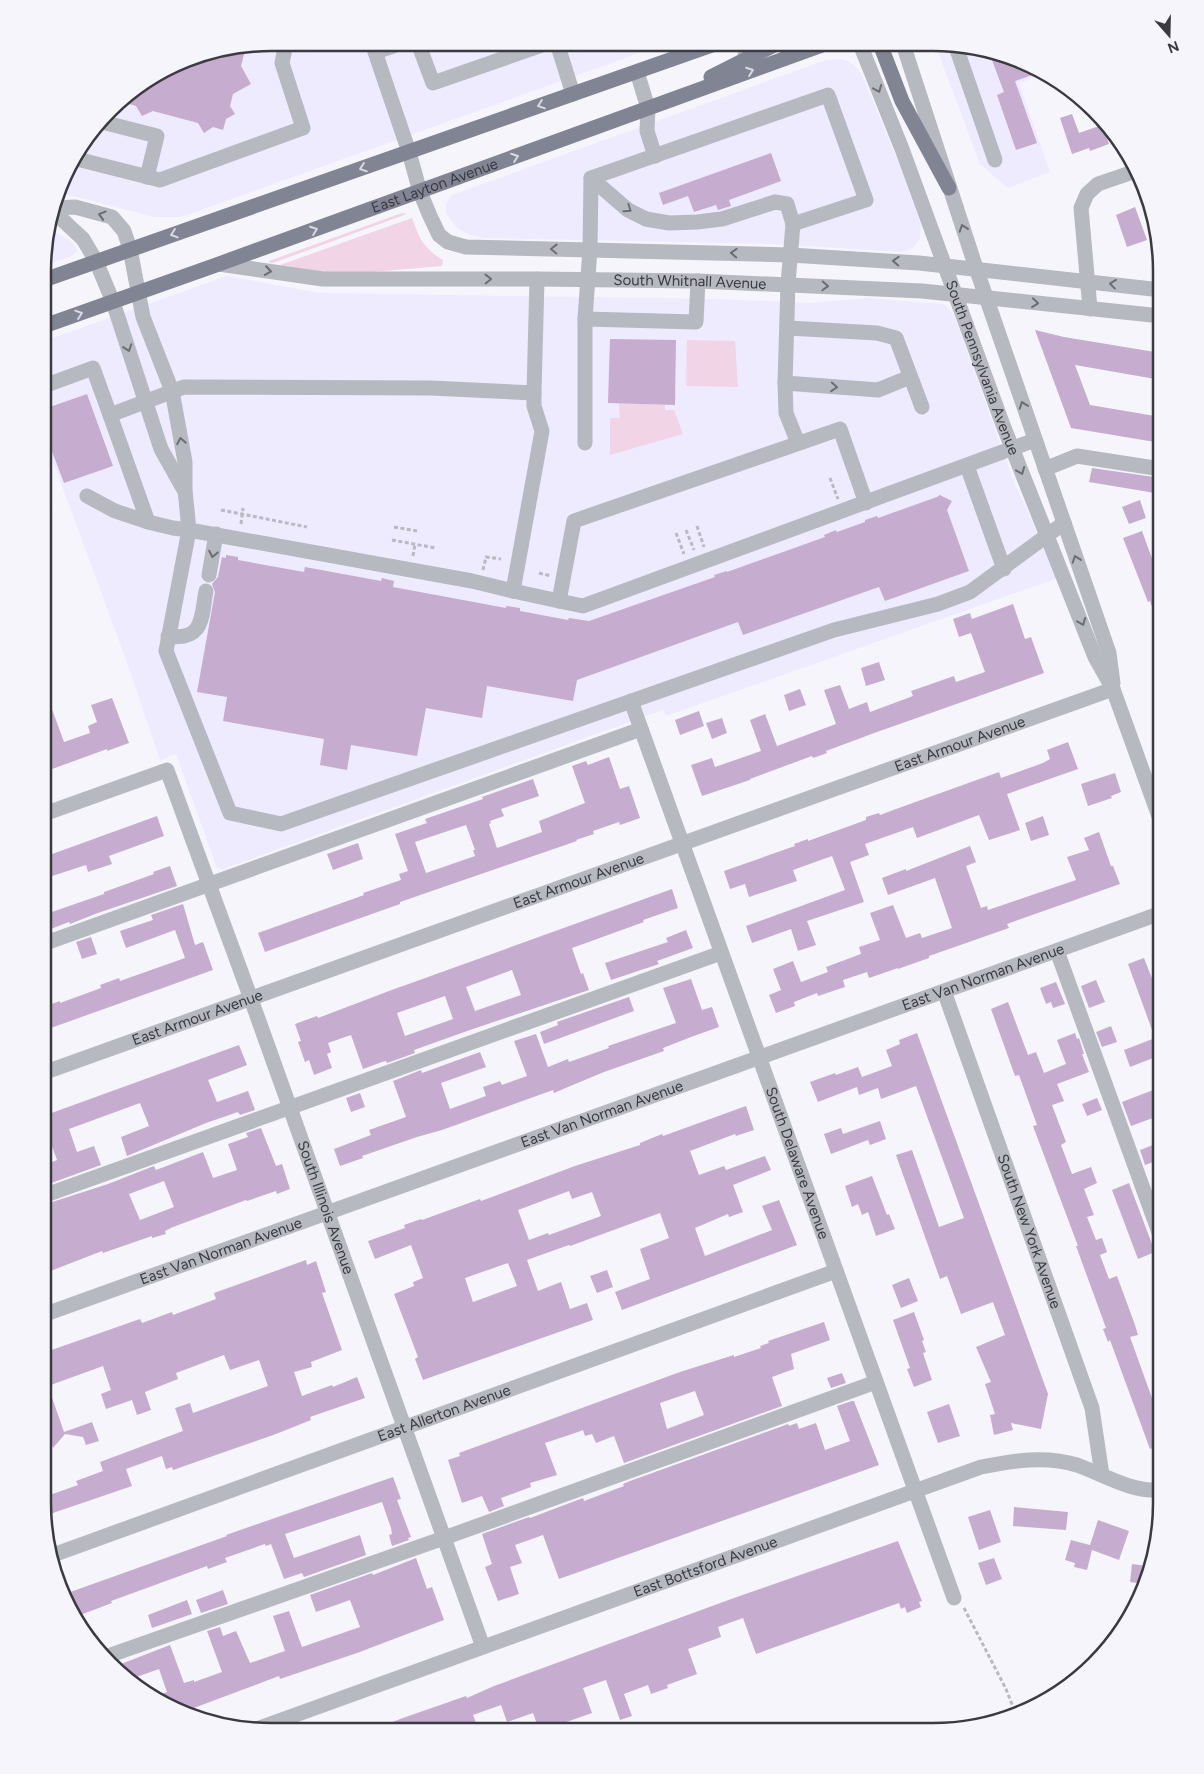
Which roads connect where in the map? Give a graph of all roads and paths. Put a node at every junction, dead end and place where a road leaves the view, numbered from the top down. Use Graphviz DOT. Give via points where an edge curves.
graph roads {
  1 [pos="284,51"];
  2 [pos="375,51"];
  3 [pos="421,51"];
  4 [pos="525,51"];
  5 [pos="560,51"];
  6 [pos="696,51"];
  7 [pos="746,51"];
  8 [pos="805,51"];
  9 [pos="863,51"];
  10 [pos="883,51"];
  11 [pos="905,51"];
  12 [pos="958,53"];
  13 [pos="637,72"];
  14 [pos="574,94"];
  15 [pos="666,102"];
  16 [pos="648,108"];
  17 [pos="108,124"];
  18 [pos="409,152"];
  19 [pos="655,156"];
  20 [pos="81,160"];
  21 [pos="995,160"];
  22 [pos="1130,173"];
  23 [pos="147,177"];
  24 [pos="591,178"];
  25 [pos="949,188"];
  26 [pos="420,192"];
  27 [pos="61,208"];
  28 [pos="59,216"];
  29 [pos="793,224"];
  30 [pos="130,249"];
  31 [pos="590,249"];
  32 [pos="790,255"];
  33 [pos="96,261"];
  34 [pos="219,264"];
  35 [pos="945,265"];
  36 [pos="976,268"];
  37 [pos="51,277"];
  38 [pos="537,279"];
  39 [pos="588,279"];
  40 [pos="698,281"];
  41 [pos="1087,281"];
  42 [pos="788,284"];
  43 [pos="1153,289"];
  44 [pos="139,293"];
  45 [pos="956,294"];
  46 [pos="986,298"];
  47 [pos="113,302"];
  48 [pos="1090,309"];
  49 [pos="1153,315"];
  50 [pos="585,320"];
  51 [pos="51,324"];
  52 [pos="788,328"];
  53 [pos="910,377"];
  54 [pos="51,383"];
  55 [pos="786,383"];
  56 [pos="172,391"];
  57 [pos="534,393"];
  58 [pos="146,401"];
  59 [pos="922,407"];
  60 [pos="110,415"];
  61 [pos="1035,440"];
  62 [pos="585,443"];
  63 [pos="798,443"];
  64 [pos="1012,449"];
  65 [pos="967,466"];
  66 [pos="1153,468"];
  67 [pos="1045,469"];
  68 [pos="830,478"];
  69 [pos="185,490"];
  70 [pos="87,496"];
  71 [pos="840,502"];
  72 [pos="866,503"];
  73 [pos="221,510"];
  74 [pos="148,522"];
  75 [pos="1064,524"];
  76 [pos="696,526"];
  77 [pos="307,527"];
  78 [pos="394,527"];
  79 [pos="189,530"];
  80 [pos="686,530"];
  81 [pos="417,531"];
  82 [pos="676,533"];
  83 [pos="216,534"];
  84 [pos="1047,536"];
  85 [pos="392,540"];
  86 [pos="415,544"];
  87 [pos="436,548"];
  88 [pos="704,548"];
  89 [pos="684,555"];
  90 [pos="696,555"];
  91 [pos="413,557"];
  92 [pos="1004,569"];
  93 [pos="209,575"];
  94 [pos="206,591"];
  95 [pos="513,592"];
  96 [pos="559,601"];
  97 [pos="168,636"];
  98 [pos="1113,689"];
  99 [pos="631,702"];
  100 [pos="641,729"];
  101 [pos="1153,800"];
  102 [pos="51,811"];
  103 [pos="682,844"];
  104 [pos="208,884"];
  105 [pos="1153,916"];
  106 [pos="51,941"];
  107 [pos="1057,951"];
  108 [pos="721,953"];
  109 [pos="944,992"];
  110 [pos="251,999"];
  111 [pos="759,1058"];
  112 [pos="51,1070"];
  113 [pos="289,1109"];
  114 [pos="51,1193"];
  115 [pos="327,1213"];
  116 [pos="1153,1216"];
  117 [pos="836,1271"];
  118 [pos="51,1312"];
  119 [pos="876,1382"];
  120 [pos="404,1428"];
  121 [pos="1102,1475"];
  122 [pos="1153,1489"];
  123 [pos="915,1492"];
  124 [pos="444,1538"];
  125 [pos="57,1553"];
  126 [pos="954,1598"];
  127 [pos="483,1647"];
  128 [pos="112,1654"];
  129 [pos="1013,1707"];
  130 [pos="273,1723"];
  1 -- 23 [label="street" via="282,63 303,128 160,180"];
  2 -- 18 [label="street, South Whitnall Avenue"];
  3 -- 4 [label="street" via="433,83"];
  5 -- 14 [label="street"];
  6 -- 13 [label="main road"];
  7 -- 15 [label="main road"];
  15 -- 8 [label="main road, East Layton Avenue, one-way"];
  9 -- 35 [label="street, South Pennsylvania Avenue, one-way"];
  10 -- 25 [label="main road" via="902,101"];
  11 -- 25 [label="street, South Pennsylvania Avenue"];
  12 -- 21 [label="street"];
  13 -- 14 [label="main road"];
  13 -- 16 [label="street"];
  14 -- 18 [label="main road, one-way"];
  15 -- 16 [label="main road, East Layton Avenue"];
  16 -- 19 [label="street" via="647,131"];
  26 -- 16 [label="main road, East Layton Avenue, one-way"];
  17 -- 23 [label="street" via="157,136"];
  18 -- 26 [label="street, South Whitnall Avenue"];
  18 -- 30 [label="main road, one-way"];
  19 -- 24 [label="street"];
  19 -- 29 [label="street" via="828,95 866,200"];
  20 -- 23 [label="street"];
  22 -- 41 [label="street" via="1098,184 1087,194 1081,208"];
  24 -- 29 [label="street, one-way" via="628,210 646,219 669,223 698,222 775,202 787,204"];
  24 -- 31 [label="street"];
  36 -- 25 [label="street, South Pennsylvania Avenue, one-way"];
  31 -- 26 [label="street, South Whitnall Avenue, one-way" via="466,247 448,242 439,235"];
  34 -- 26 [label="main road, East Layton Avenue, one-way"];
  30 -- 27 [label="street, one-way" via="124,231 112,217 76,207"];
  28 -- 33 [label="street" via="83,239"];
  29 -- 32 [label="street"];
  30 -- 33 [label="main road"];
  30 -- 44 [label="street"];
  32 -- 31 [label="street, South Whitnall Avenue, one-way"];
  31 -- 39 [label="street"];
  35 -- 32 [label="street, South Whitnall Avenue, one-way"];
  32 -- 42 [label="street"];
  33 -- 37 [label="main road"];
  33 -- 47 [label="street"];
  34 -- 38 [label="street, South Whitnall Avenue, one-way" via="323,279"];
  34 -- 44 [label="main road, East Layton Avenue"];
  35 -- 36 [label="street, South Whitnall Avenue"];
  35 -- 45 [label="street, South Pennsylvania Avenue"];
  36 -- 41 [label="street, South Whitnall Avenue"];
  36 -- 46 [label="street, South Pennsylvania Avenue"];
  38 -- 39 [label="street, South Whitnall Avenue"];
  38 -- 57 [label="street"];
  39 -- 40 [label="street, South Whitnall Avenue"];
  39 -- 50 [label="street"];
  40 -- 42 [label="street, South Whitnall Avenue"];
  40 -- 50 [label="street" via="696,322"];
  43 -- 41 [label="street, South Whitnall Avenue, one-way"];
  41 -- 48 [label="street"];
  42 -- 45 [label="street, South Whitnall Avenue, one-way"];
  42 -- 52 [label="street"];
  44 -- 47 [label="main road, East Layton Avenue"];
  44 -- 56 [label="street" via="144,318"];
  45 -- 46 [label="street, South Whitnall Avenue"];
  45 -- 64 [label="street, South Pennsylvania Avenue"];
  46 -- 48 [label="street, South Whitnall Avenue, one-way"];
  61 -- 46 [label="street, South Pennsylvania Avenue, one-way"];
  51 -- 47 [label="main road, East Layton Avenue, one-way"];
  47 -- 58 [label="street, one-way"];
  48 -- 49 [label="street, South Whitnall Avenue"];
  50 -- 62 [label="street"];
  52 -- 53 [label="street" via="877,333 896,338"];
  52 -- 55 [label="street"];
  55 -- 53 [label="street, one-way" via="878,390"];
  53 -- 59 [label="street"];
  54 -- 60 [label="street" via="93,368"];
  55 -- 63 [label="street" via="786,413"];
  56 -- 57 [label="street" via="184,387 430,388"];
  56 -- 58 [label="street"];
  69 -- 56 [label="street, one-way" via="184,462"];
  57 -- 95 [label="street" via="534,406 542,431"];
  58 -- 60 [label="street"];
  58 -- 69 [label="street" via="161,449"];
  60 -- 74 [label="street"];
  61 -- 64 [label="street"];
  61 -- 67 [label="street, South Pennsylvania Avenue"];
  63 -- 72 [label="street" via="840,429"];
  63 -- 96 [label="street" via="574,521"];
  64 -- 65 [label="street"];
  64 -- 84 [label="street, South Pennsylvania Avenue, one-way"];
  65 -- 72 [label="street"];
  65 -- 92 [label="street"];
  66 -- 67 [label="street" via="1077,456"];
  67 -- 75 [label="street, South Pennsylvania Avenue"];
  68 -- 71 [label="path"];
  69 -- 79 [label="street"];
  70 -- 74 [label="street" via="115,511"];
  72 -- 96 [label="street" via="583,606"];
  73 -- 77 [label="path"];
  74 -- 79 [label="street"];
  75 -- 84 [label="street"];
  98 -- 75 [label="street, South Pennsylvania Avenue, one-way" via="1109,653"];
  76 -- 88 [label="path"];
  78 -- 81 [label="path"];
  79 -- 83 [label="street"];
  79 -- 97 [label="street"];
  80 -- 90 [label="path"];
  82 -- 89 [label="path"];
  83 -- 93 [label="street, one-way"];
  83 -- 95 [label="street" via="472,581"];
  84 -- 92 [label="street"];
  84 -- 98 [label="street, South Pennsylvania Avenue, one-way" via="1095,657"];
  85 -- 86 [label="path"];
  86 -- 87 [label="path"];
  86 -- 91 [label="path"];
  92 -- 99 [label="street" via="970,592 938,604 834,630"];
  94 -- 97 [label="street" via="199,627 192,634"];
  95 -- 96 [label="street"];
  97 -- 99 [label="street" via="166,651 230,814 281,824"];
  98 -- 101 [label="street, South Pennsylvania Avenue"];
  98 -- 103 [label="street, East Armour Avenue"];
  99 -- 100 [label="street, South Delaware Avenue"];
  100 -- 103 [label="street, South Delaware Avenue"];
  100 -- 104 [label="street"];
  102 -- 104 [label="street, South Illinois Avenue" via="167,770"];
  103 -- 108 [label="street, South Delaware Avenue"];
  103 -- 110 [label="street, East Armour Avenue"];
  104 -- 106 [label="street"];
  104 -- 110 [label="street, South Illinois Avenue"];
  105 -- 107 [label="street, East Van Norman Avenue"];
  107 -- 109 [label="street, East Van Norman Avenue"];
  107 -- 116 [label="street"];
  108 -- 111 [label="street, South Delaware Avenue"];
  108 -- 113 [label="street"];
  109 -- 111 [label="street, East Van Norman Avenue"];
  109 -- 121 [label="street, South New York Avenue" via="1092,1408"];
  110 -- 112 [label="street, East Armour Avenue"];
  110 -- 113 [label="street, South Illinois Avenue"];
  111 -- 115 [label="street, East Van Norman Avenue"];
  111 -- 117 [label="street, South Delaware Avenue"];
  113 -- 114 [label="street"];
  113 -- 115 [label="street, South Illinois Avenue"];
  115 -- 118 [label="street, East Van Norman Avenue"];
  115 -- 120 [label="street, South Illinois Avenue"];
  117 -- 119 [label="street, South Delaware Avenue"];
  117 -- 120 [label="street, East Allerton Avenue"];
  119 -- 123 [label="street, South Delaware Avenue"];
  119 -- 124 [label="street"];
  120 -- 124 [label="street, South Illinois Avenue"];
  120 -- 125 [label="street, East Allerton Avenue"];
  121 -- 122 [label="street, East Bottsford Avenue" via="1126,1486"];
  121 -- 123 [label="street, East Bottsford Avenue" via="1075,1465 1018,1460 981,1467"];
  123 -- 126 [label="street, South Delaware Avenue"];
  123 -- 127 [label="street, East Bottsford Avenue"];
  124 -- 127 [label="street, South Illinois Avenue"];
  124 -- 128 [label="street"];
  126 -- 129 [label="path" via="961,1602"];
  127 -- 130 [label="street, East Bottsford Avenue"];
}
